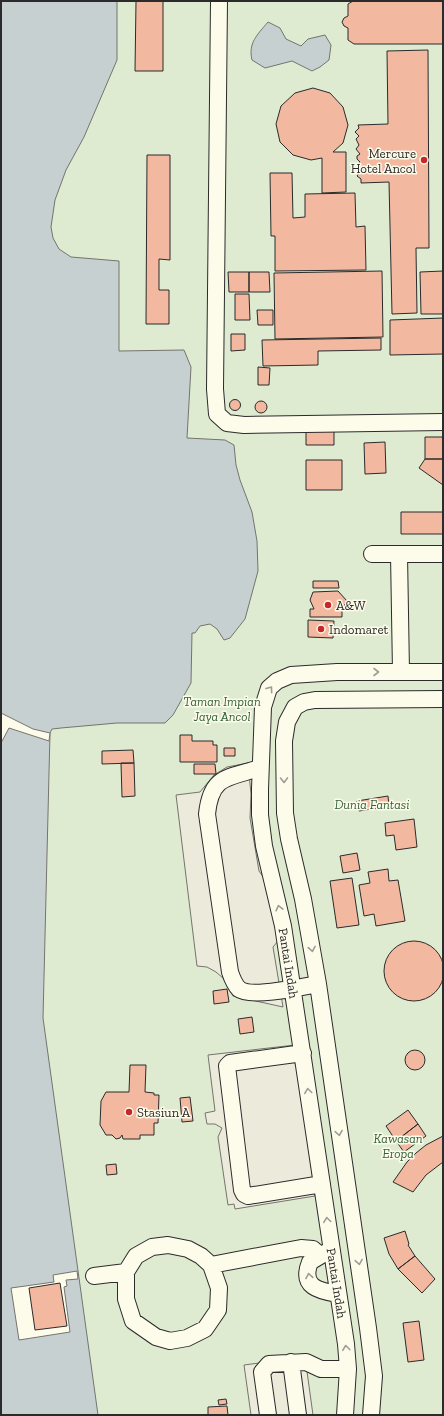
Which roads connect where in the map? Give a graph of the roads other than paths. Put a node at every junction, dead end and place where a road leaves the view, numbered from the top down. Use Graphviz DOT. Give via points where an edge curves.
graph roads {
  1 [pos="219,1"];
  2 [pos="443,422"];
  3 [pos="372,554"];
  4 [pos="399,554"];
  5 [pos="443,554"];
  6 [pos="401,672"];
  7 [pos="443,672"];
  8 [pos="443,699"];
  9 [pos="260,768"];
  10 [pos="318,984"];
  11 [pos="293,988"];
  12 [pos="303,1053"];
  13 [pos="322,1184"];
  14 [pos="326,1252"];
  15 [pos="211,1265"];
  16 [pos="126,1272"];
  17 [pos="94,1276"];
  18 [pos="338,1294"];
  19 [pos="291,1362"];
  20 [pos="348,1369"];
  21 [pos="268,1415"];
  22 [pos="298,1415"];
  23 [pos="345,1415"];
  24 [pos="371,1415"];
  1 -- 2 [label="street" via="215,389 217,414 227,423 244,425"];
  3 -- 4 [label="street"];
  4 -- 5 [label="street"];
  4 -- 6 [label="street"];
  6 -- 7 [label="street, Pantai Indah"];
  9 -- 6 [label="street, Pantai Indah, one-way" via="263,707 268,688 277,681 291,675"];
  8 -- 10 [label="street, Pantai Indah, one-way" via="315,700 295,707 287,722 284,741 288,839 303,898"];
  11 -- 9 [label="street, Pantai Indah, one-way" via="283,926 264,846 260,815"];
  9 -- 11 [label="street" via="224,779 212,789 208,800 207,814 226,954 233,982 239,990 250,993"];
  10 -- 11 [label="street"];
  10 -- 24 [label="street, Pantai Indah, one-way" via="374,1376"];
  11 -- 12 [label="street, Pantai Indah"];
  13 -- 12 [label="street, Pantai Indah, one-way"];
  12 -- 13 [label="street" via="230,1063 227,1066 242,1190 248,1196"];
  14 -- 13 [label="street, Pantai Indah, one-way"];
  14 -- 15 [label="street" via="301,1248"];
  14 -- 18 [label="street, Pantai Indah"];
  18 -- 14 [label="street, one-way" via="319,1290 310,1283 307,1269 310,1262"];
  15 -- 16 [label="street" via="188,1249 168,1245 152,1247 136,1256"];
  15 -- 16 [label="street" via="219,1288 218,1310 205,1329 186,1338 170,1340 156,1338 133,1321 126,1299"];
  16 -- 17 [label="street"];
  20 -- 18 [label="street, Pantai Indah, one-way"];
  19 -- 20 [label="street" via="306,1362 321,1369"];
  19 -- 21 [label="street" via="269,1364 262,1372"];
  19 -- 22 [label="street"];
  20 -- 23 [label="street, Pantai Indah"];
}
